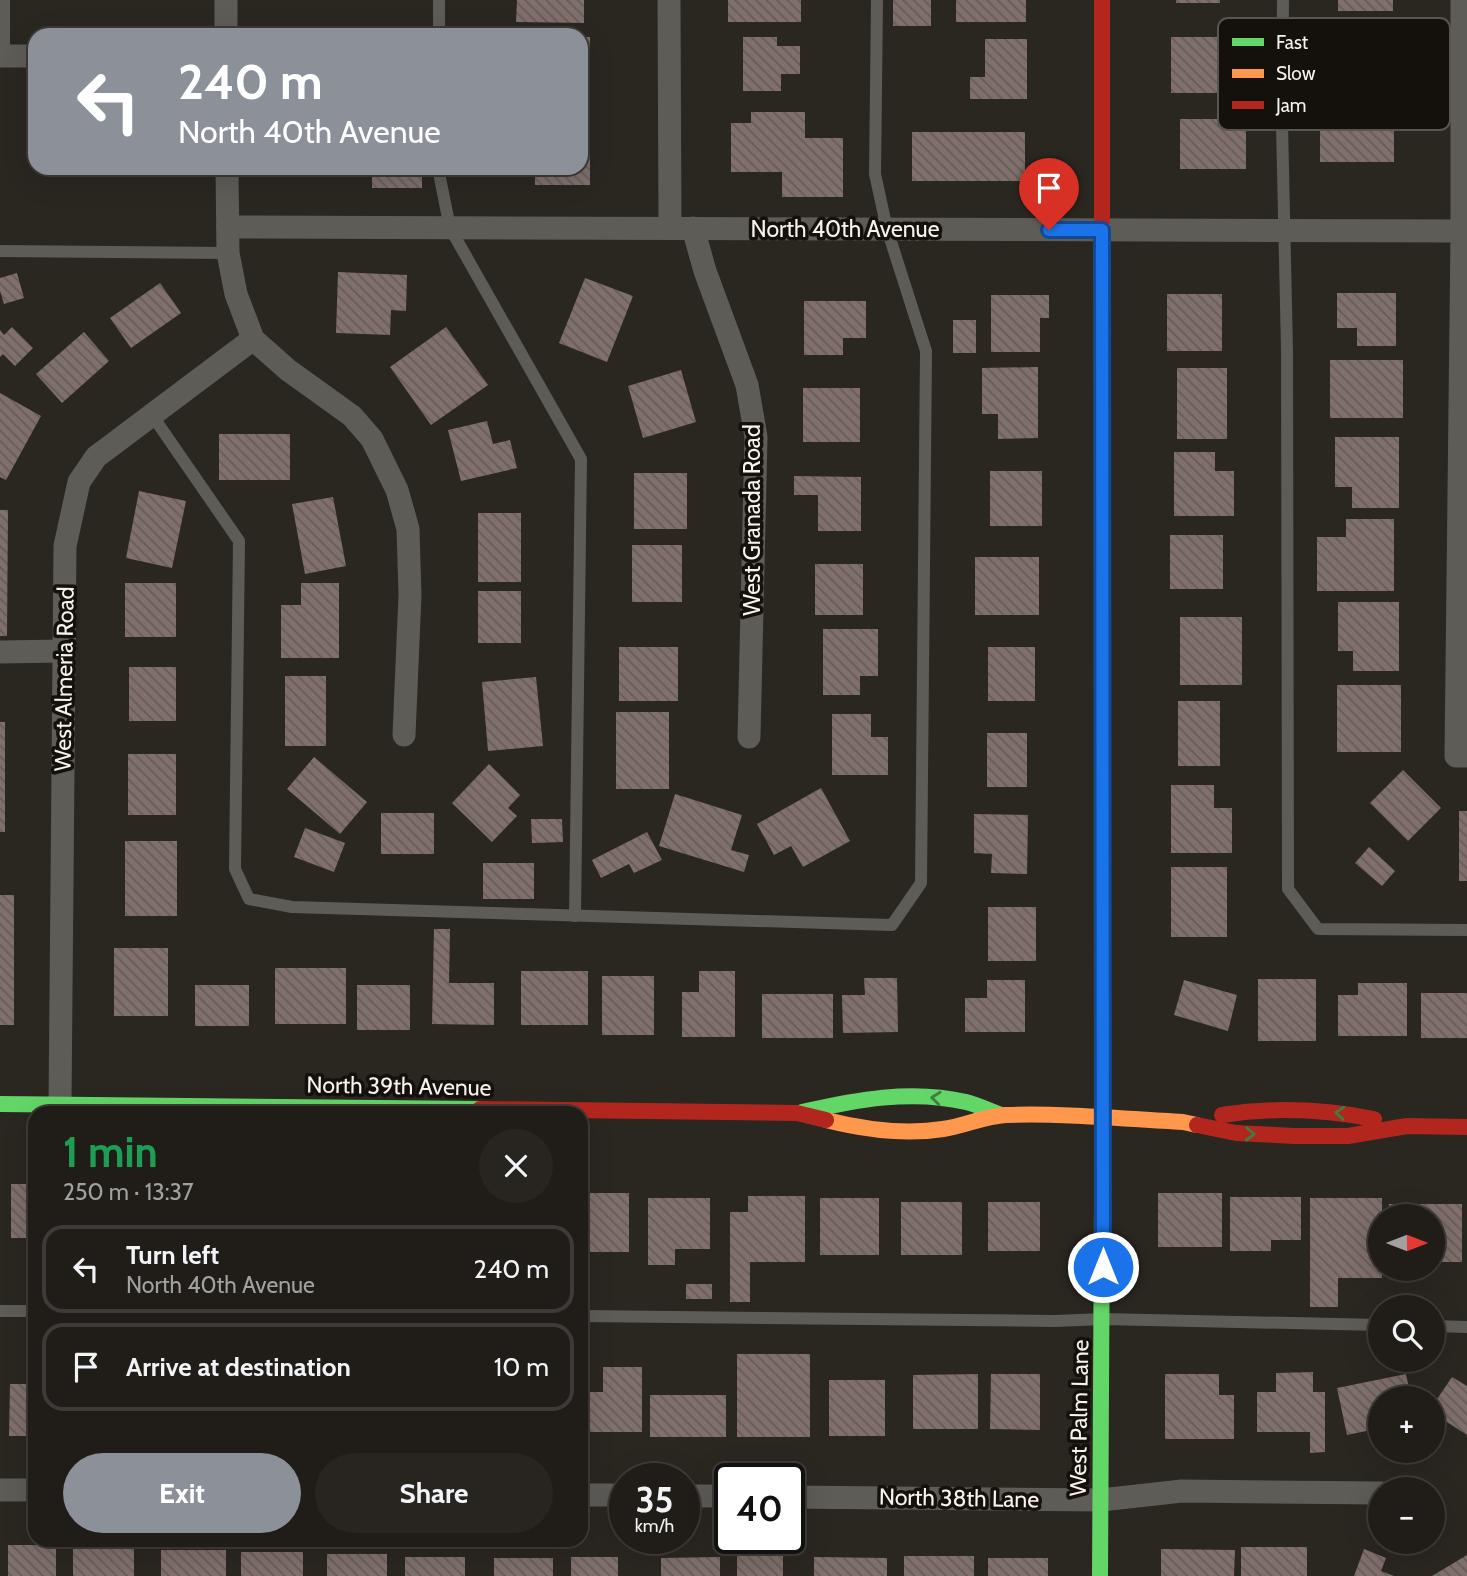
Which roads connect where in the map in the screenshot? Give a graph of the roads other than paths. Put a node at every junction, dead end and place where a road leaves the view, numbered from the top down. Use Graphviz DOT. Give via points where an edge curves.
graph roads {
  1 [pos="4,0"];
  2 [pos="226,0"];
  3 [pos="439,0"];
  4 [pos="669,0"];
  5 [pos="877,0"];
  6 [pos="1102,0"];
  7 [pos="1283,0"];
  8 [pos="1462,0"];
  9 [pos="1283,18"];
  10 [pos="226,28"];
  11 [pos="439,28"];
  12 [pos="2,56"];
  13 [pos="28,56"];
  14 [pos="1283,130"];
  15 [pos="228,175"];
  16 [pos="438,175"];
  17 [pos="228,227"];
  18 [pos="450,228"];
  19 [pos="670,229"];
  20 [pos="693,229"];
  21 [pos="887,229"];
  22 [pos="1102,230"];
  23 [pos="1283,230"];
  24 [pos="1462,231"];
  25 [pos="0,251"];
  26 [pos="229,253"];
  27 [pos="253,339"];
  28 [pos="152,415"];
  29 [pos="0,652"];
  30 [pos="64,652"];
  31 [pos="404,735"];
  32 [pos="749,737"];
  33 [pos="1462,756"];
  34 [pos="575,916"];
  35 [pos="1467,930"];
  36 [pos="0,1104"];
  37 [pos="60,1105"];
  38 [pos="152,1106"];
  39 [pos="588,1111"];
  40 [pos="797,1113"];
  41 [pos="1002,1115"];
  42 [pos="1102,1119"];
  43 [pos="1183,1122"];
  44 [pos="1407,1126"];
  45 [pos="1467,1127"];
  46 [pos="0,1311"];
  47 [pos="28,1311"];
  48 [pos="588,1316"];
  49 [pos="1103,1318"];
  50 [pos="1368,1325"];
  51 [pos="1445,1326"];
  52 [pos="1467,1327"];
  53 [pos="0,1490"];
  54 [pos="28,1490"];
  55 [pos="1368,1493"];
  56 [pos="588,1495"];
  57 [pos="609,1495"];
  58 [pos="805,1497"];
  59 [pos="1101,1500"];
  60 [pos="1100,1576"];
  1 -- 12 [label="lane"];
  2 -- 10 [label="street"];
  3 -- 11 [label="lane"];
  4 -- 19 [label="street"];
  5 -- 21 [label="lane" via="875,174"];
  6 -- 22 [label="street, West Palm Lane"];
  7 -- 9 [label="lane"];
  8 -- 24 [label="street"];
  12 -- 13 [label="street"];
  14 -- 23 [label="lane"];
  15 -- 17 [label="street"];
  16 -- 18 [label="lane"];
  17 -- 18 [label="street, North 40th Avenue"];
  17 -- 26 [label="street"];
  18 -- 19 [label="street, North 40th Avenue"];
  18 -- 34 [label="lane" via="581,459"];
  19 -- 20 [label="street, North 40th Avenue"];
  20 -- 21 [label="street, North 40th Avenue"];
  20 -- 32 [label="street, West Granada Road" via="747,385 756,437"];
  21 -- 22 [label="street, North 40th Avenue"];
  21 -- 34 [label="lane" via="926,351 921,883 892,925"];
  22 -- 23 [label="street, North 40th Avenue"];
  22 -- 42 [label="street, West Palm Lane"];
  23 -- 24 [label="street, North 40th Avenue"];
  23 -- 35 [label="lane" via="1288,889 1318,929"];
  24 -- 33 [label="street"];
  25 -- 26 [label="lane"];
  26 -- 27 [label="street" via="236,294"];
  27 -- 28 [label="street, West Almeria Road"];
  27 -- 31 [label="street" via="352,416 372,439 397,490 408,529 410,595"];
  28 -- 30 [label="street, West Almeria Road" via="96,457 79,482 65,547"];
  28 -- 34 [label="lane" via="239,541 235,869 249,899 292,907"];
  29 -- 30 [label="street"];
  30 -- 37 [label="street, West Almeria Road"];
  36 -- 37 [label="street, North 39th Avenue"];
  37 -- 38 [label="street, North 39th Avenue"];
  39 -- 40 [label="street, North 39th Avenue"];
  40 -- 41 [label="street, North 39th Avenue" via="850,1126 898,1130 938,1130"];
  41 -- 40 [label="street, North 39th Avenue, one-way" via="964,1101 928,1097 850,1101"];
  41 -- 42 [label="street, North 39th Avenue"];
  42 -- 43 [label="street, North 39th Avenue"];
  42 -- 49 [label="street, West Palm Lane"];
  43 -- 44 [label="street, North 39th Avenue, one-way" via="1237,1133 1296,1136 1348,1136"];
  44 -- 43 [label="street, North 39th Avenue, one-way" via="1353,1114 1298,1111 1237,1112"];
  44 -- 45 [label="street, North 39th Avenue"];
  46 -- 47 [label="lane"];
  48 -- 49 [label="lane"];
  49 -- 50 [label="lane"];
  49 -- 59 [label="street, West Palm Lane"];
  51 -- 52 [label="lane"];
  53 -- 54 [label="street"];
  55 -- 59 [label="street, North 38th Lane" via="1182,1491"];
  56 -- 57 [label="street"];
  58 -- 59 [label="street, North 38th Lane"];
  59 -- 60 [label="street, West Palm Lane"];
}
